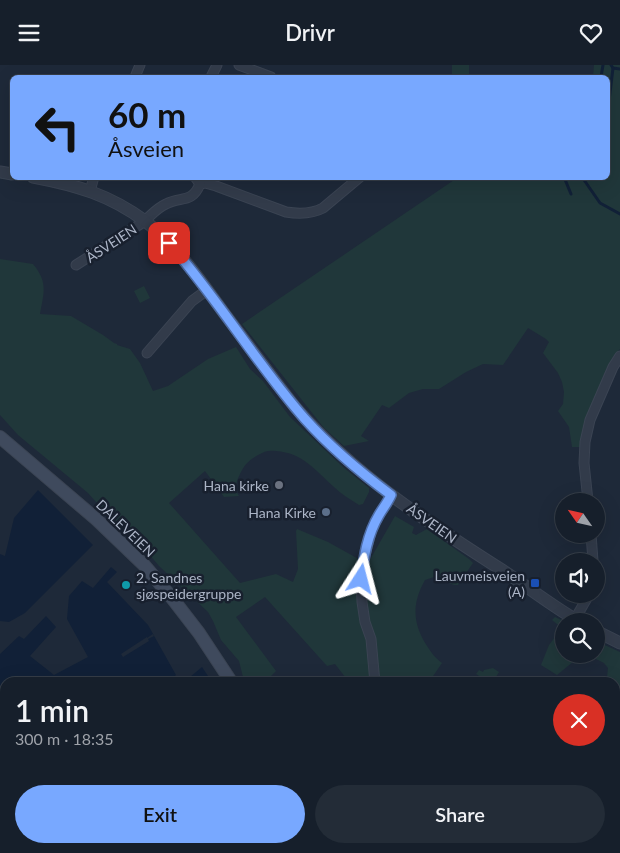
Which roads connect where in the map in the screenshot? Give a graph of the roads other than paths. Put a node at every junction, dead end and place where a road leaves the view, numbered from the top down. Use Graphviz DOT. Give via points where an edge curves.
graph roads {
  1 [pos="239,65"];
  2 [pos="266,75"];
  3 [pos="49,180"];
  4 [pos="93,180"];
  5 [pos="356,180"];
  6 [pos="198,181"];
  7 [pos="90,191"];
  8 [pos="144,221"];
  9 [pos="76,265"];
  10 [pos="207,290"];
  11 [pos="147,353"];
  12 [pos="620,356"];
  13 [pos="0,437"];
  14 [pos="587,493"];
  15 [pos="391,495"];
  16 [pos="565,613"];
  17 [pos="605,636"];
  18 [pos="620,643"];
  19 [pos="228,677"];
  20 [pos="374,677"];
  1 -- 2 [label="street"];
  3 -- 7 [label="street, ÅSVEIEN"];
  4 -- 7 [label="street"];
  5 -- 6 [label="street" via="312,213 286,212"];
  6 -- 8 [label="street" via="198,191 193,195 168,202"];
  7 -- 8 [label="street, ÅSVEIEN"];
  8 -- 9 [label="street, ÅSVEIEN"];
  8 -- 10 [label="street, ÅSVEIEN" via="169,243"];
  10 -- 11 [label="street" via="192,301"];
  10 -- 15 [label="street, ÅSVEIEN" via="306,420 354,467"];
  12 -- 14 [label="street" via="590,420 584,463"];
  13 -- 19 [label="main road, DALEVEIEN" via="144,565 199,633"];
  15 -- 16 [label="street, ÅSVEIEN"];
  15 -- 20 [label="street" via="371,532 361,579 364,622 371,639"];
  17 -- 18 [label="street"];
}
